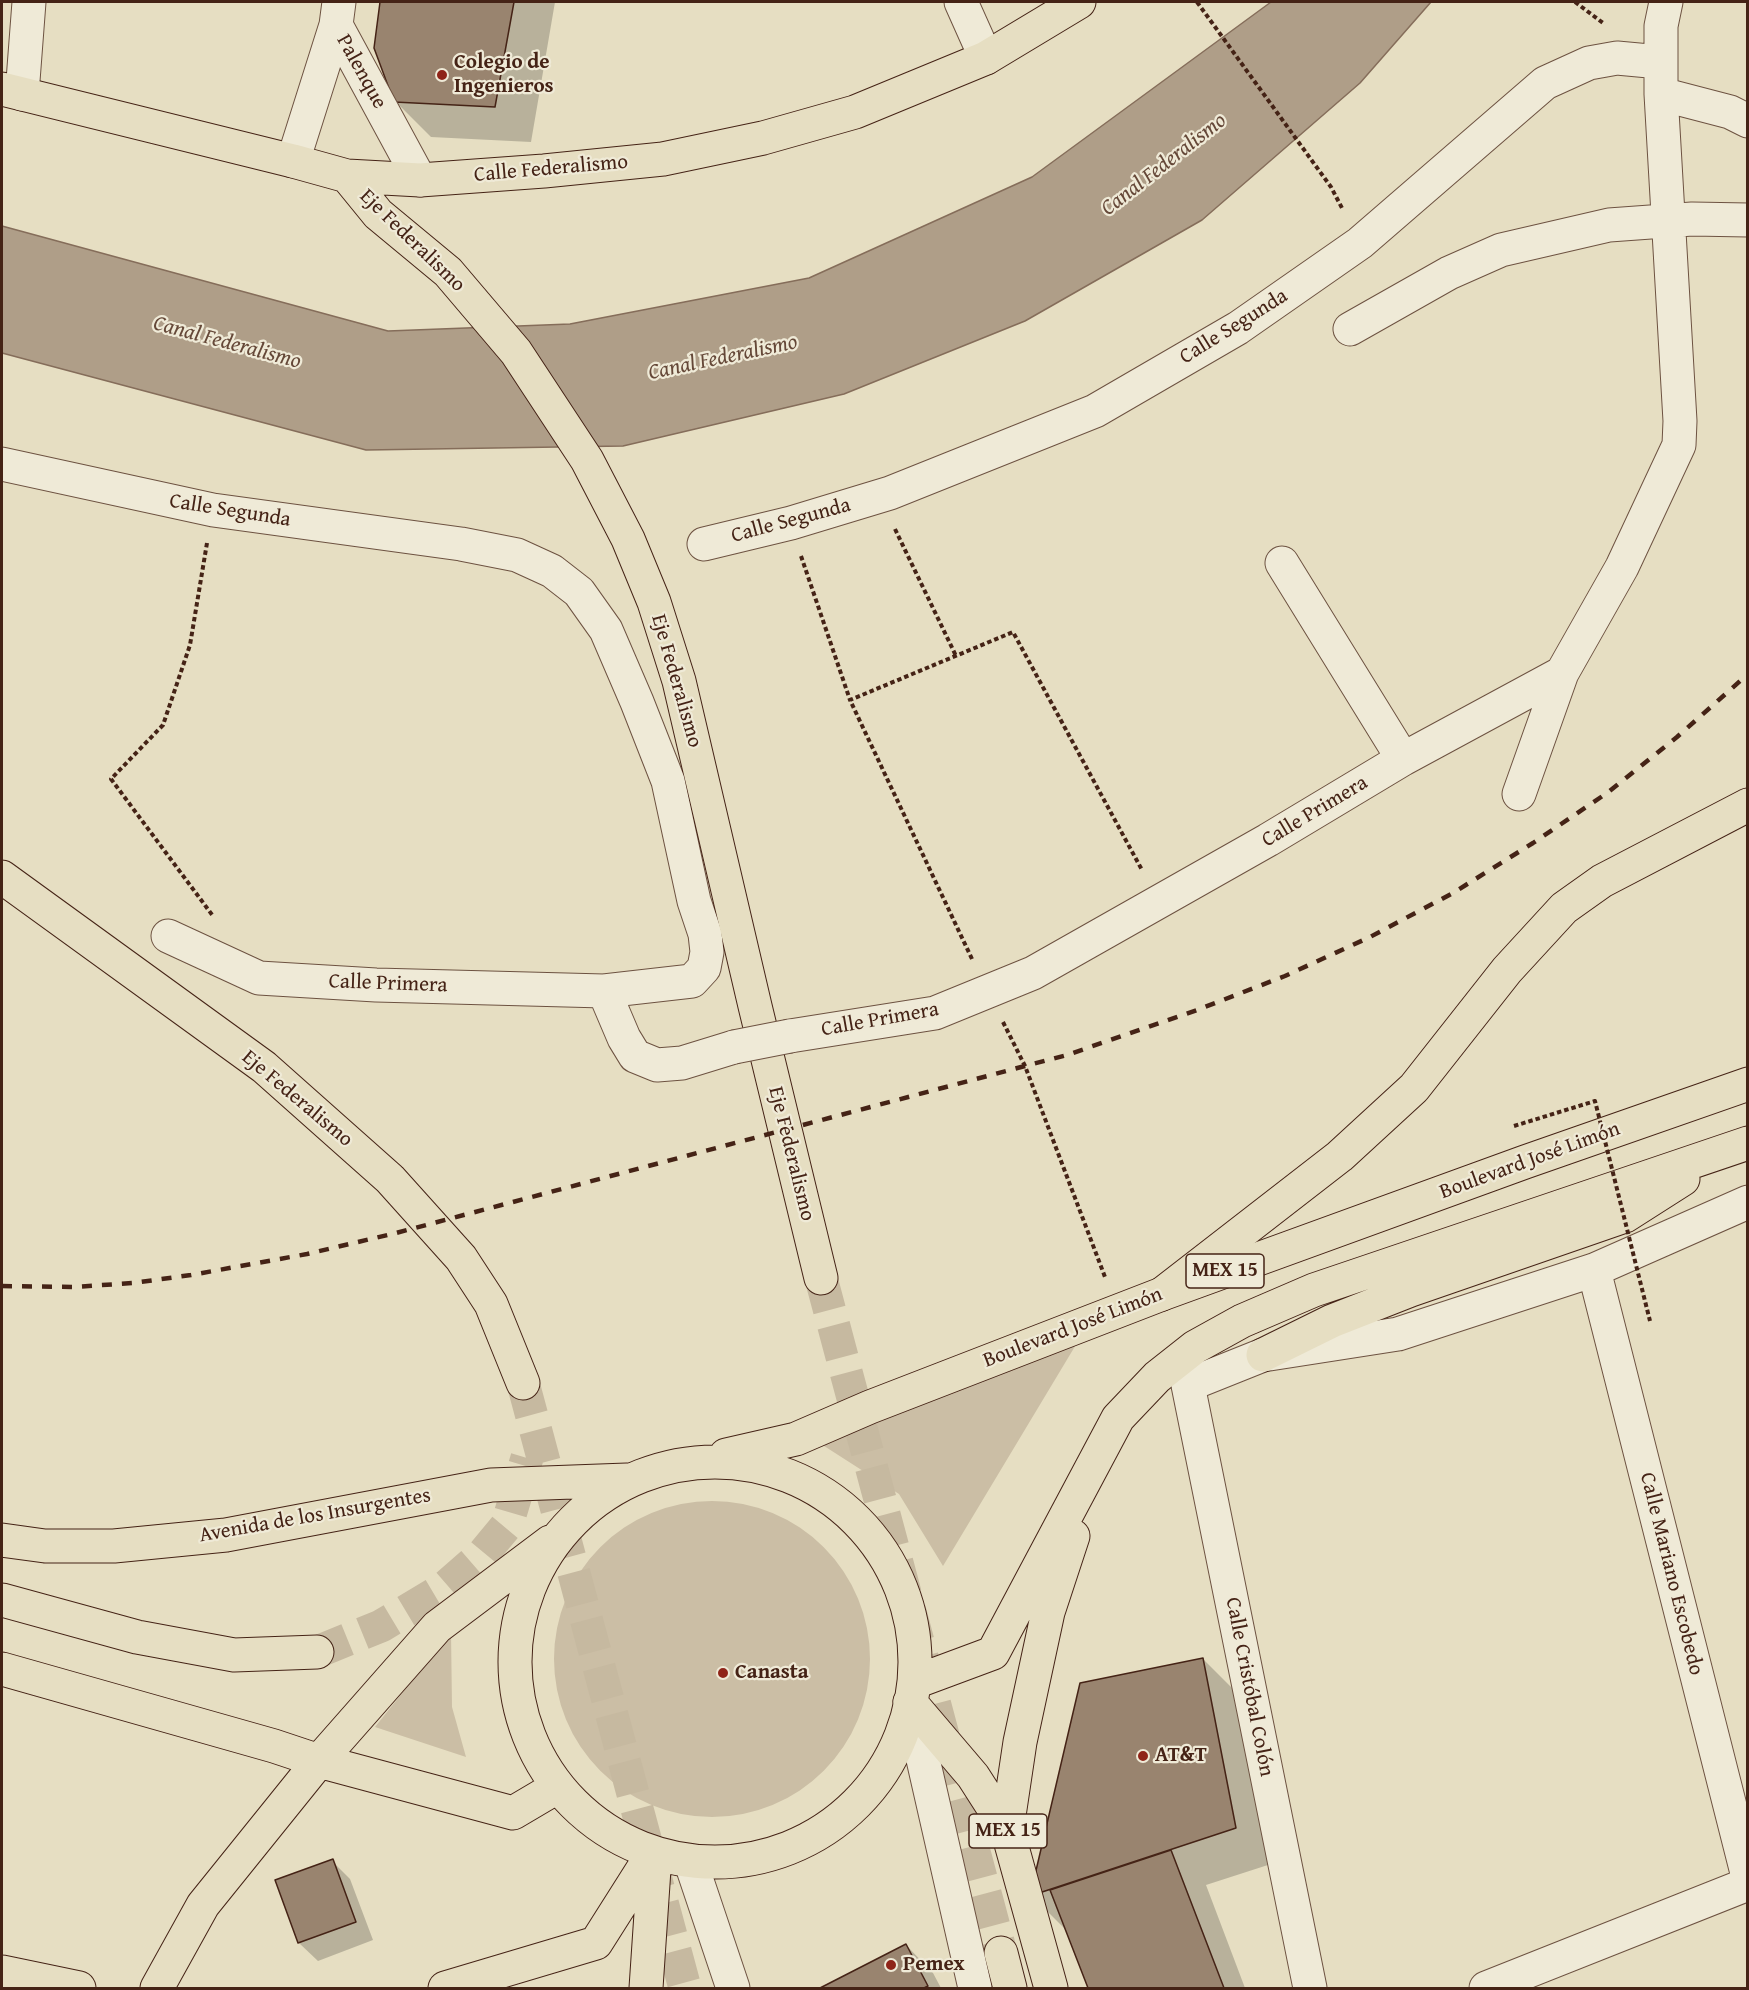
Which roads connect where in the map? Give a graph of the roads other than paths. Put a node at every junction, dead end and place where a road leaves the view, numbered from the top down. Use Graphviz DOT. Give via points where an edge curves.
graph roads {
  1 [pos="29,2"];
  2 [pos="961,2"];
  3 [pos="1079,2"];
  4 [pos="1666,2"];
  5 [pos="337,13"];
  6 [pos="986,58"];
  7 [pos="1660,62"];
  8 [pos="12,91"];
  9 [pos="1661,94"];
  10 [pos="1748,121"];
  11 [pos="293,161"];
  12 [pos="347,176"];
  13 [pos="420,180"];
  14 [pos="1748,220"];
  15 [pos="1668,222"];
  16 [pos="1350,329"];
  17 [pos="2,465"];
  18 [pos="704,544"];
  19 [pos="1282,563"];
  20 [pos="1562,673"];
  21 [pos="1403,759"];
  22 [pos="1519,794"];
  23 [pos="1748,805"];
  24 [pos="2,877"];
  25 [pos="168,936"];
  26 [pos="604,991"];
  27 [pos="1748,1084"];
  28 [pos="1746,1143"];
  29 [pos="1748,1202"];
  30 [pos="1594,1270"];
  31 [pos="821,1278"];
  32 [pos="1162,1294"];
  33 [pos="1263,1355"];
  34 [pos="523,1383"];
  35 [pos="705,1460"];
  36 [pos="629,1480"];
  37 [pos="1081,1488"];
  38 [pos="556,1538"];
  39 [pos="2,1540"];
  40 [pos="2,1600"];
  41 [pos="317,1652"];
  42 [pos="2,1669"];
  43 [pos="912,1692"];
  44 [pos="319,1761"];
  45 [pos="557,1787"];
  46 [pos="1007,1829"];
  47 [pos="654,1854"];
  48 [pos="691,1863"];
  49 [pos="1748,1877"];
  50 [pos="1748,1884"];
  51 [pos="1001,1953"];
  52 [pos="2,1972"];
  53 [pos="79,1989"];
  54 [pos="156,1989"];
  55 [pos="444,1989"];
  56 [pos="646,1989"];
  57 [pos="733,1989"];
  58 [pos="975,1989"];
  59 [pos="1010,1989"];
  60 [pos="1051,1989"];
  61 [pos="1310,1989"];
  62 [pos="1486,1989"];
  1 -- 8 [label="street"];
  2 -- 6 [label="street"];
  3 -- 6 [label="main road, Calle Federalismo"];
  4 -- 7 [label="street"];
  5 -- 11 [label="street, Palenque"];
  5 -- 13 [label="street, Palenque"];
  6 -- 13 [label="main road, Calle Federalismo" via="855,112 752,140 663,159"];
  7 -- 9 [label="street"];
  7 -- 18 [label="street, Calle Segunda" via="1617,58 1599,61 1545,83 1360,243 1238,328 1095,411 879,496"];
  8 -- 11 [label="main road, Calle Federalismo"];
  9 -- 10 [label="street" via="1730,112"];
  9 -- 15 [label="street"];
  11 -- 12 [label="main road, Calle Federalismo"];
  12 -- 13 [label="main road, Calle Federalismo"];
  12 -- 31 [label="main road, Eje Federalismo" via="378,214 448,272 516,352 587,460 628,539 654,602 679,681"];
  14 -- 15 [label="street"];
  15 -- 16 [label="street" via="1609,225 1501,250 1449,273"];
  15 -- 20 [label="street" via="1679,445 1622,567"];
  17 -- 26 [label="street, Calle Segunda" via="213,510 517,555 552,571 579,592 606,630 668,781 705,934 704,968 692,981"];
  19 -- 21 [label="street"];
  20 -- 21 [label="street, Calle Primera"];
  20 -- 22 [label="street"];
  21 -- 26 [label="street, Calle Primera, bridge" via="1033,973 935,1013 790,1036 682,1063 657,1065 635,1056"];
  23 -- 32 [label="main road" via="1602,881 1564,908 1507,970 1414,1088 1340,1156"];
  24 -- 34 [label="main road, Eje Federalismo" via="264,1067 390,1179 461,1258 491,1304"];
  25 -- 26 [label="street, Calle Primera" via="259,978"];
  27 -- 32 [label="main road, Boulevard José Limón / MEX 15"];
  28 -- 33 [label="main road" via="1625,1216 1411,1290 1332,1321"];
  28 -- 37 [label="main road, MEX 15" via="1314,1290 1242,1321 1195,1347 1157,1377 1118,1418"];
  29 -- 30 [label="street"];
  30 -- 33 [label="street" via="1398,1334"];
  30 -- 49 [label="street, Calle Mariano Escobedo"];
  32 -- 35 [label="main road, Boulevard José Limón / MEX 15" via="796,1439"];
  33 -- 61 [label="street, Calle Cristóbal Colón" via="1188,1385"];
  35 -- 36 [label="main road" via="666,1466"];
  35 -- 43 [label="main road" via="762,1466 815,1488 860,1523 893,1570 912,1624"];
  36 -- 38 [label="main road" via="589,1504"];
  36 -- 39 [label="main road, Avenida de los Insurgentes" via="491,1485 226,1535 114,1546 45,1546"];
  37 -- 43 [label="main road, MEX 15" via="993,1653"];
  37 -- 46 [label="main road" via="1072,1538 1048,1612 1020,1742"];
  38 -- 44 [label="main road" via="437,1627"];
  38 -- 45 [label="main road" via="525,1597 514,1662 525,1728"];
  40 -- 41 [label="main road" via="137,1637 234,1655"];
  42 -- 44 [label="main road"];
  43 -- 46 [label="main road, MEX 15"];
  43 -- 48 [label="main road" via="905,1728 885,1770 848,1813 801,1844 748,1861"];
  43 -- 58 [label="street"];
  44 -- 45 [label="main road" via="513,1813"];
  44 -- 54 [label="main road" via="203,1905"];
  45 -- 47 [label="main road" via="602,1828"];
  46 -- 60 [label="main road, MEX 15"];
  47 -- 48 [label="main road"];
  47 -- 55 [label="main road" via="596,1943"];
  47 -- 56 [label="main road"];
  48 -- 57 [label="street"];
  50 -- 62 [label="street"];
  51 -- 59 [label="main road"];
  52 -- 53 [label="main road"];
}
